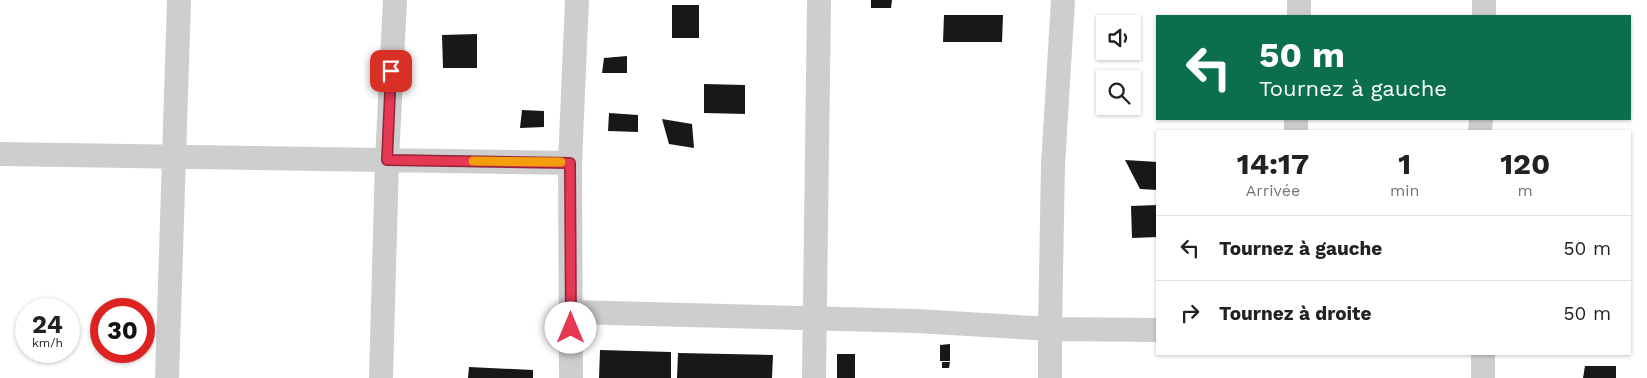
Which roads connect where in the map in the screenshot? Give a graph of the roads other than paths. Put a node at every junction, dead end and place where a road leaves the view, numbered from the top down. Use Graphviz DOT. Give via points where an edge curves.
graph roads {
  1 [pos="179,0"];
  2 [pos="395,0"];
  3 [pos="577,0"];
  4 [pos="819,0"];
  5 [pos="1063,0"];
  6 [pos="1299,0"];
  7 [pos="1484,0"];
  8 [pos="1299,15"];
  9 [pos="1484,15"];
  10 [pos="0,154"];
  11 [pos="174,157"];
  12 [pos="387,160"];
  13 [pos="570,163"];
  14 [pos="571,312"];
  15 [pos="816,320"];
  16 [pos="1050,330"];
  17 [pos="1156,330"];
  18 [pos="1483,355"];
  19 [pos="167,378"];
  20 [pos="381,378"];
  21 [pos="571,378"];
  22 [pos="814,378"];
  23 [pos="1050,378"];
  24 [pos="1483,378"];
  1 -- 11 [label="street"];
  2 -- 12 [label="street"];
  3 -- 13 [label="street"];
  4 -- 15 [label="street"];
  5 -- 16 [label="street" via="1053,165"];
  6 -- 8 [label="street"];
  7 -- 9 [label="street"];
  10 -- 11 [label="street"];
  11 -- 12 [label="street"];
  11 -- 19 [label="street"];
  12 -- 13 [label="street"];
  12 -- 20 [label="street"];
  13 -- 14 [label="street"];
  14 -- 15 [label="street"];
  14 -- 21 [label="street"];
  15 -- 16 [label="street" via="917,321"];
  15 -- 22 [label="street"];
  16 -- 17 [label="street"];
  16 -- 23 [label="street"];
  18 -- 24 [label="street"];
}
